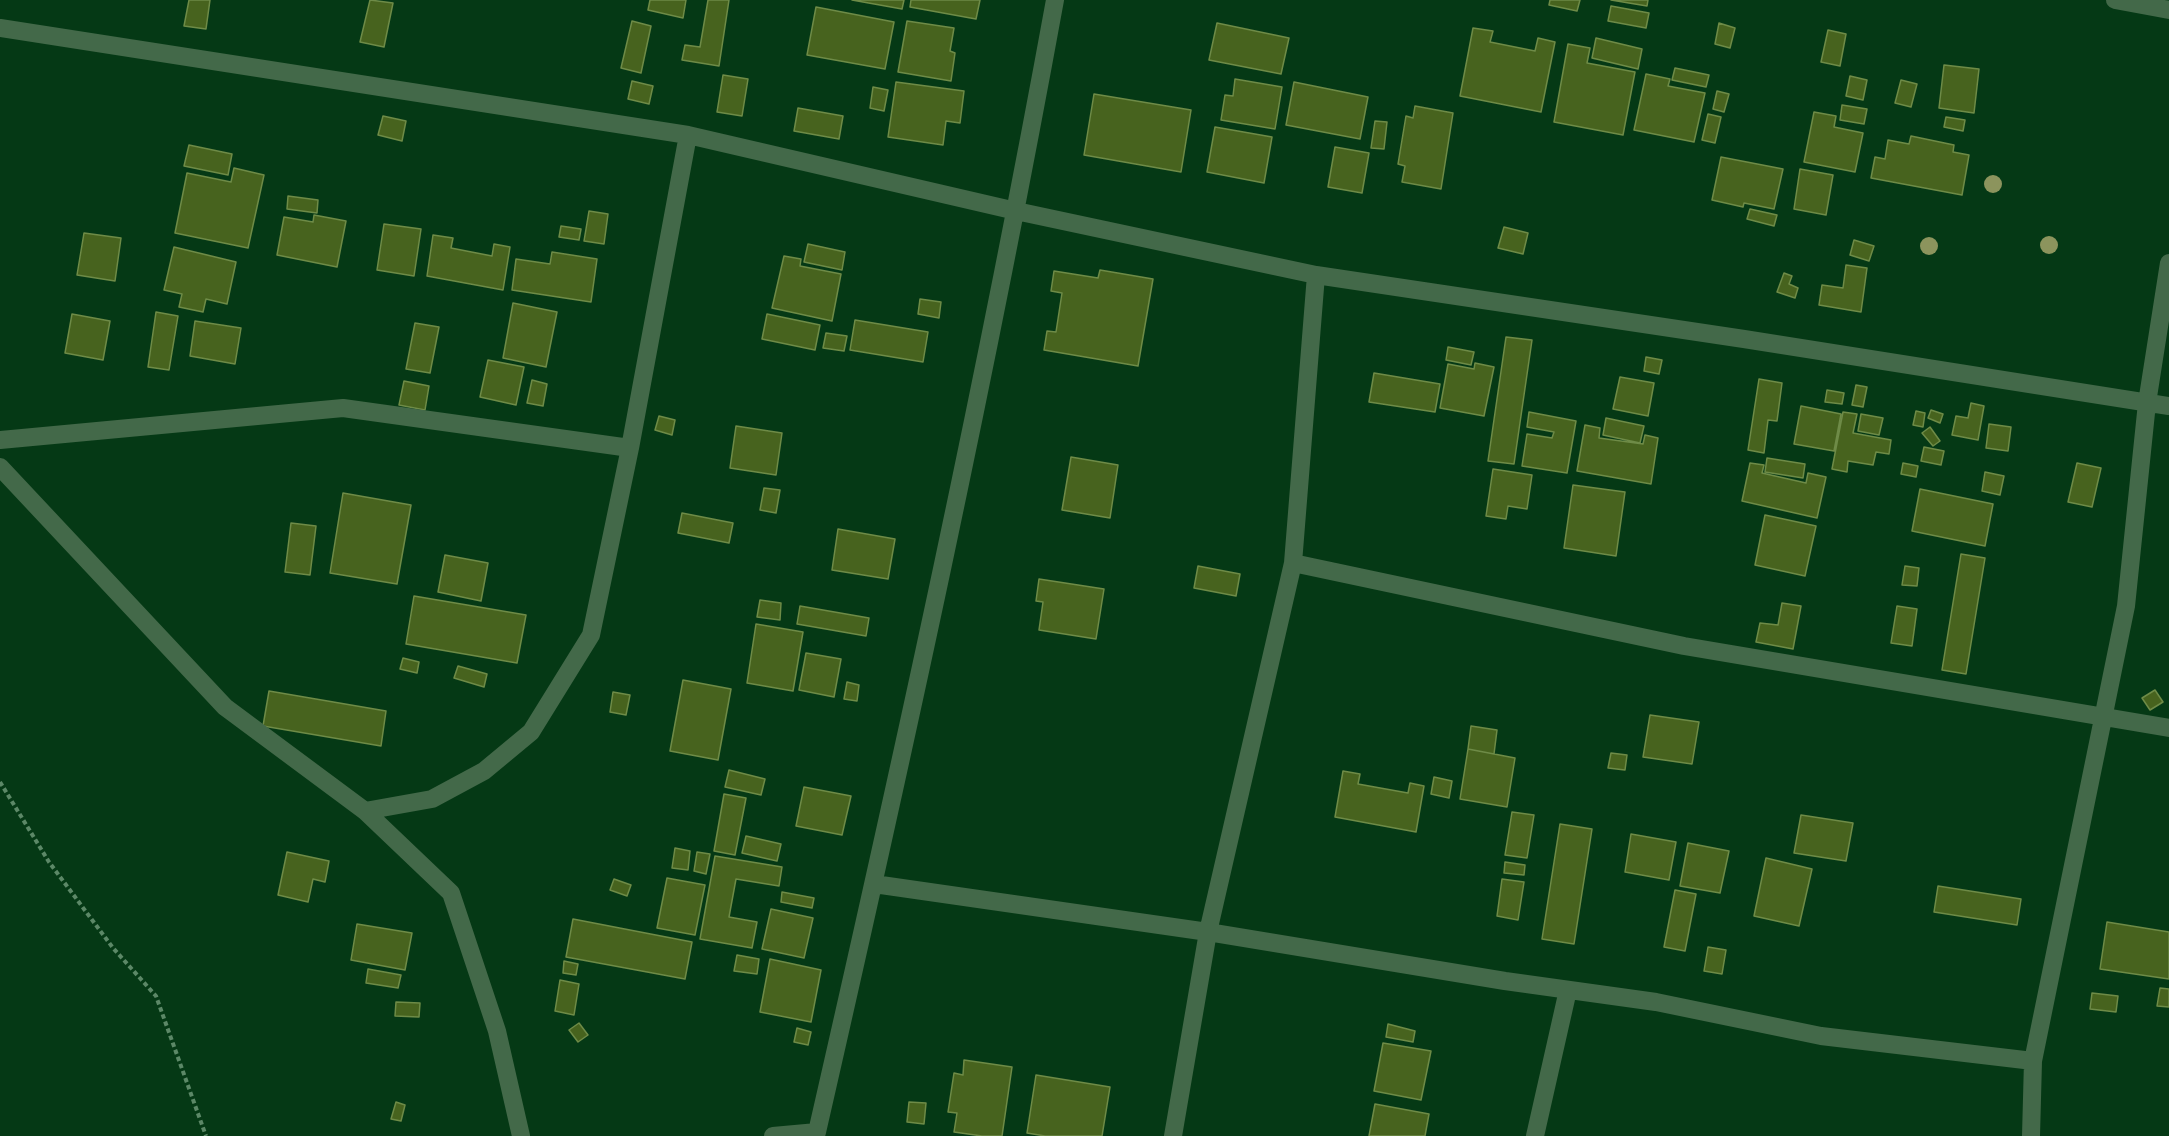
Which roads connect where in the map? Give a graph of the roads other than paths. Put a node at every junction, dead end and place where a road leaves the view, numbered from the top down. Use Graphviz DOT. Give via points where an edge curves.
graph roads {
  1 [pos="1055,0"];
  2 [pos="2115,0"];
  3 [pos="2169,10"];
  4 [pos="0,28"];
  5 [pos="688,135"];
  6 [pos="1016,211"];
  7 [pos="2169,262"];
  8 [pos="1316,275"];
  9 [pos="2147,403"];
  10 [pos="2169,406"];
  11 [pos="0,440"];
  12 [pos="630,448"];
  13 [pos="0,467"];
  14 [pos="1293,563"];
  15 [pos="2104,716"];
  16 [pos="2169,728"];
  17 [pos="365,811"];
  18 [pos="874,884"];
  19 [pos="1208,933"];
  20 [pos="1568,990"];
  21 [pos="2032,1060"];
  22 [pos="817,1134"];
  23 [pos="520,1136"];
  24 [pos="773,1136"];
  25 [pos="1173,1136"];
  26 [pos="1535,1136"];
  27 [pos="2031,1136"];
  1 -- 6 [label="street"];
  2 -- 3 [label="street"];
  4 -- 5 [label="street"];
  5 -- 6 [label="street"];
  5 -- 12 [label="street"];
  6 -- 8 [label="street"];
  6 -- 18 [label="street"];
  7 -- 9 [label="street"];
  8 -- 9 [label="street"];
  8 -- 14 [label="street"];
  9 -- 10 [label="street"];
  9 -- 15 [label="street" via="2126,606"];
  11 -- 12 [label="street" via="343,408"];
  12 -- 17 [label="street" via="591,635 531,732 484,771 432,799"];
  13 -- 17 [label="street" via="225,707"];
  14 -- 15 [label="street" via="1684,646"];
  14 -- 19 [label="street"];
  15 -- 16 [label="street"];
  15 -- 21 [label="street"];
  17 -- 23 [label="street" via="451,893 497,1031"];
  18 -- 19 [label="street"];
  18 -- 22 [label="street"];
  19 -- 20 [label="street"];
  19 -- 25 [label="street"];
  20 -- 21 [label="street" via="1656,1002 1821,1036"];
  20 -- 26 [label="street"];
  21 -- 27 [label="street"];
  22 -- 24 [label="street"];
}
